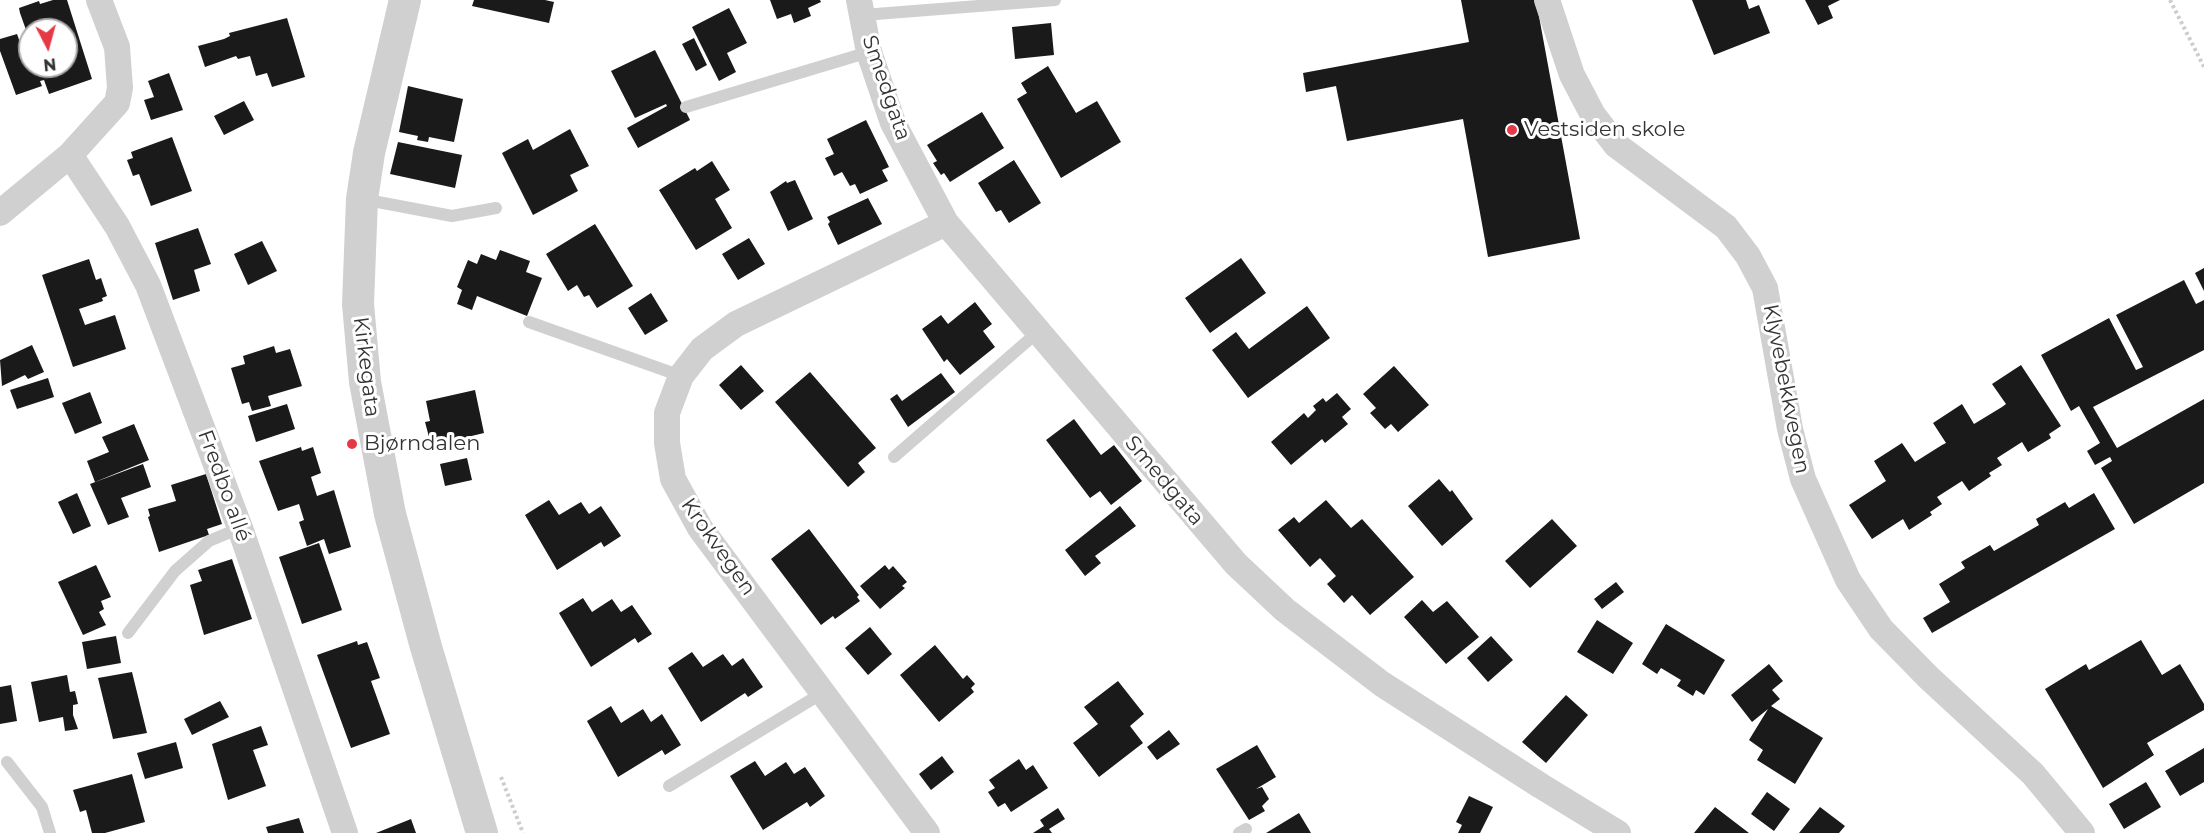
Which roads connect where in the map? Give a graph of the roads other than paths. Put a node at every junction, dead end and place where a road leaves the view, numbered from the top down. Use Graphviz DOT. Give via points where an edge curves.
graph roads {
  1 [pos="99,0"];
  2 [pos="405,0"];
  3 [pos="1055,0"];
  4 [pos="1547,0"];
  5 [pos="861,8"];
  6 [pos="869,52"];
  7 [pos="686,107"];
  8 [pos="70,155"];
  9 [pos="362,199"];
  10 [pos="496,208"];
  11 [pos="0,213"];
  12 [pos="946,222"];
  13 [pos="529,322"];
  14 [pos="1039,331"];
  15 [pos="681,376"];
  16 [pos="894,457"];
  17 [pos="240,528"];
  18 [pos="129,633"];
  19 [pos="824,692"];
  20 [pos="7,762"];
  21 [pos="669,786"];
  22 [pos="50,833"];
  23 [pos="345,833"];
  24 [pos="482,833"];
  25 [pos="927,833"];
  26 [pos="1618,833"];
  27 [pos="2082,833"];
  1 -- 8 [label="street" via="117,47 120,88 117,104"];
  2 -- 9 [label="street, Kirkegata"];
  3 -- 5 [label="lane"];
  4 -- 27 [label="street, Klyvebekkvegen" via="1572,75 1593,115 1617,145 1726,227 1765,288 1803,479 1848,580 1881,629 2033,774"];
  5 -- 6 [label="street, Smedgata"];
  6 -- 7 [label="lane"];
  6 -- 12 [label="street, Smedgata" via="893,123"];
  8 -- 11 [label="street"];
  8 -- 17 [label="street, Fredbo allé" via="117,226 148,285"];
  9 -- 10 [label="lane" via="452,216"];
  9 -- 24 [label="street, Kirkegata" via="359,315 365,382 386,492 426,647"];
  12 -- 14 [label="street, Smedgata"];
  12 -- 15 [label="street, Krokvegen" via="736,324 702,350"];
  13 -- 15 [label="lane"];
  14 -- 16 [label="lane"];
  14 -- 26 [label="street, Smedgata" via="1196,519 1236,564 1286,610 1382,684"];
  15 -- 19 [label="street, Krokvegen" via="667,413 673,479 700,528"];
  17 -- 18 [label="lane" via="209,541 175,571"];
  17 -- 23 [label="street, Fredbo allé"];
  19 -- 21 [label="lane"];
  19 -- 25 [label="street, Krokvegen"];
  20 -- 22 [label="lane" via="42,807"];
}
